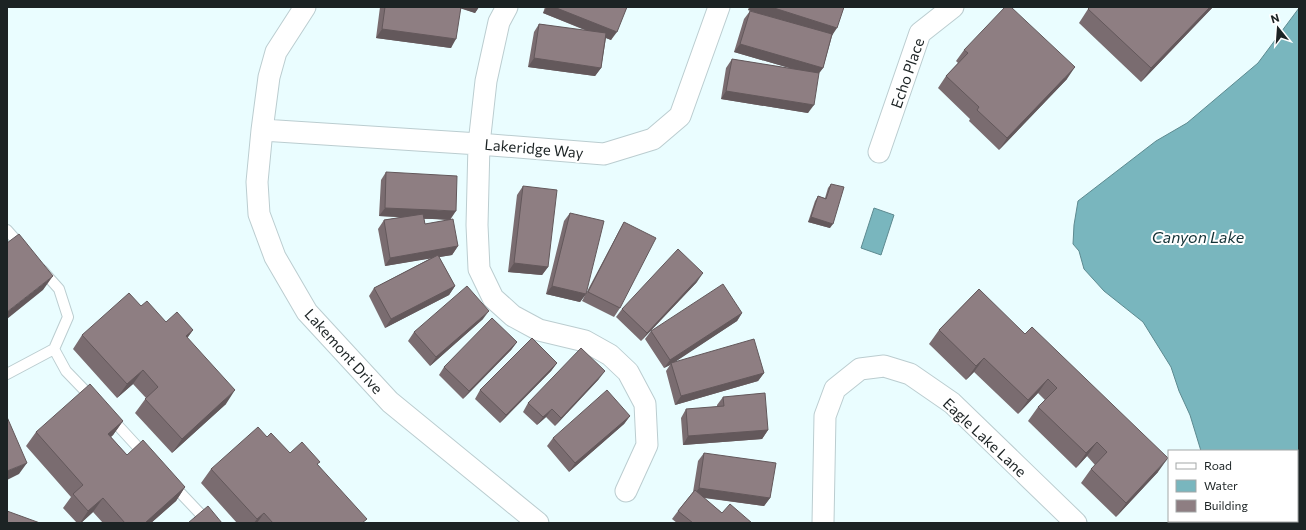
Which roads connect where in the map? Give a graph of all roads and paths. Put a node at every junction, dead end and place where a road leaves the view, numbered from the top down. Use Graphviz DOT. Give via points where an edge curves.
graph roads {
  1 [pos="305,7"];
  2 [pos="507,7"];
  3 [pos="719,7"];
  4 [pos="953,7"];
  5 [pos="262,130"];
  6 [pos="479,144"];
  7 [pos="879,152"];
  8 [pos="7,230"];
  9 [pos="54,349"];
  10 [pos="7,374"];
  11 [pos="151,461"];
  12 [pos="167,478"];
  13 [pos="626,491"];
  14 [pos="209,523"];
  15 [pos="538,523"];
  16 [pos="823,523"];
  17 [pos="1076,523"];
  1 -- 5 [label="street, Lakemont Drive" via="276,52 269,77"];
  2 -- 6 [label="street" via="499,22 488,74"];
  3 -- 6 [label="street, Lakeridge Way" via="680,116 653,139 604,154"];
  4 -- 7 [label="street, Echo Place" via="920,33"];
  5 -- 6 [label="street, Lakeridge Way"];
  5 -- 15 [label="street, Lakemont Drive" via="257,182 259,214 275,257 307,312 390,402"];
  6 -- 13 [label="street" via="479,269 493,298 513,316 539,330 585,341 610,355 628,372 645,404 647,445"];
  8 -- 9 [label="lane" via="59,289 68,317"];
  9 -- 10 [label="lane"];
  9 -- 11 [label="lane" via="66,371"];
  12 -- 14 [label="lane"];
  16 -- 17 [label="street, Eagle Lake Lane" via="825,416 835,389 860,369 884,366 910,374 952,403"];
}
